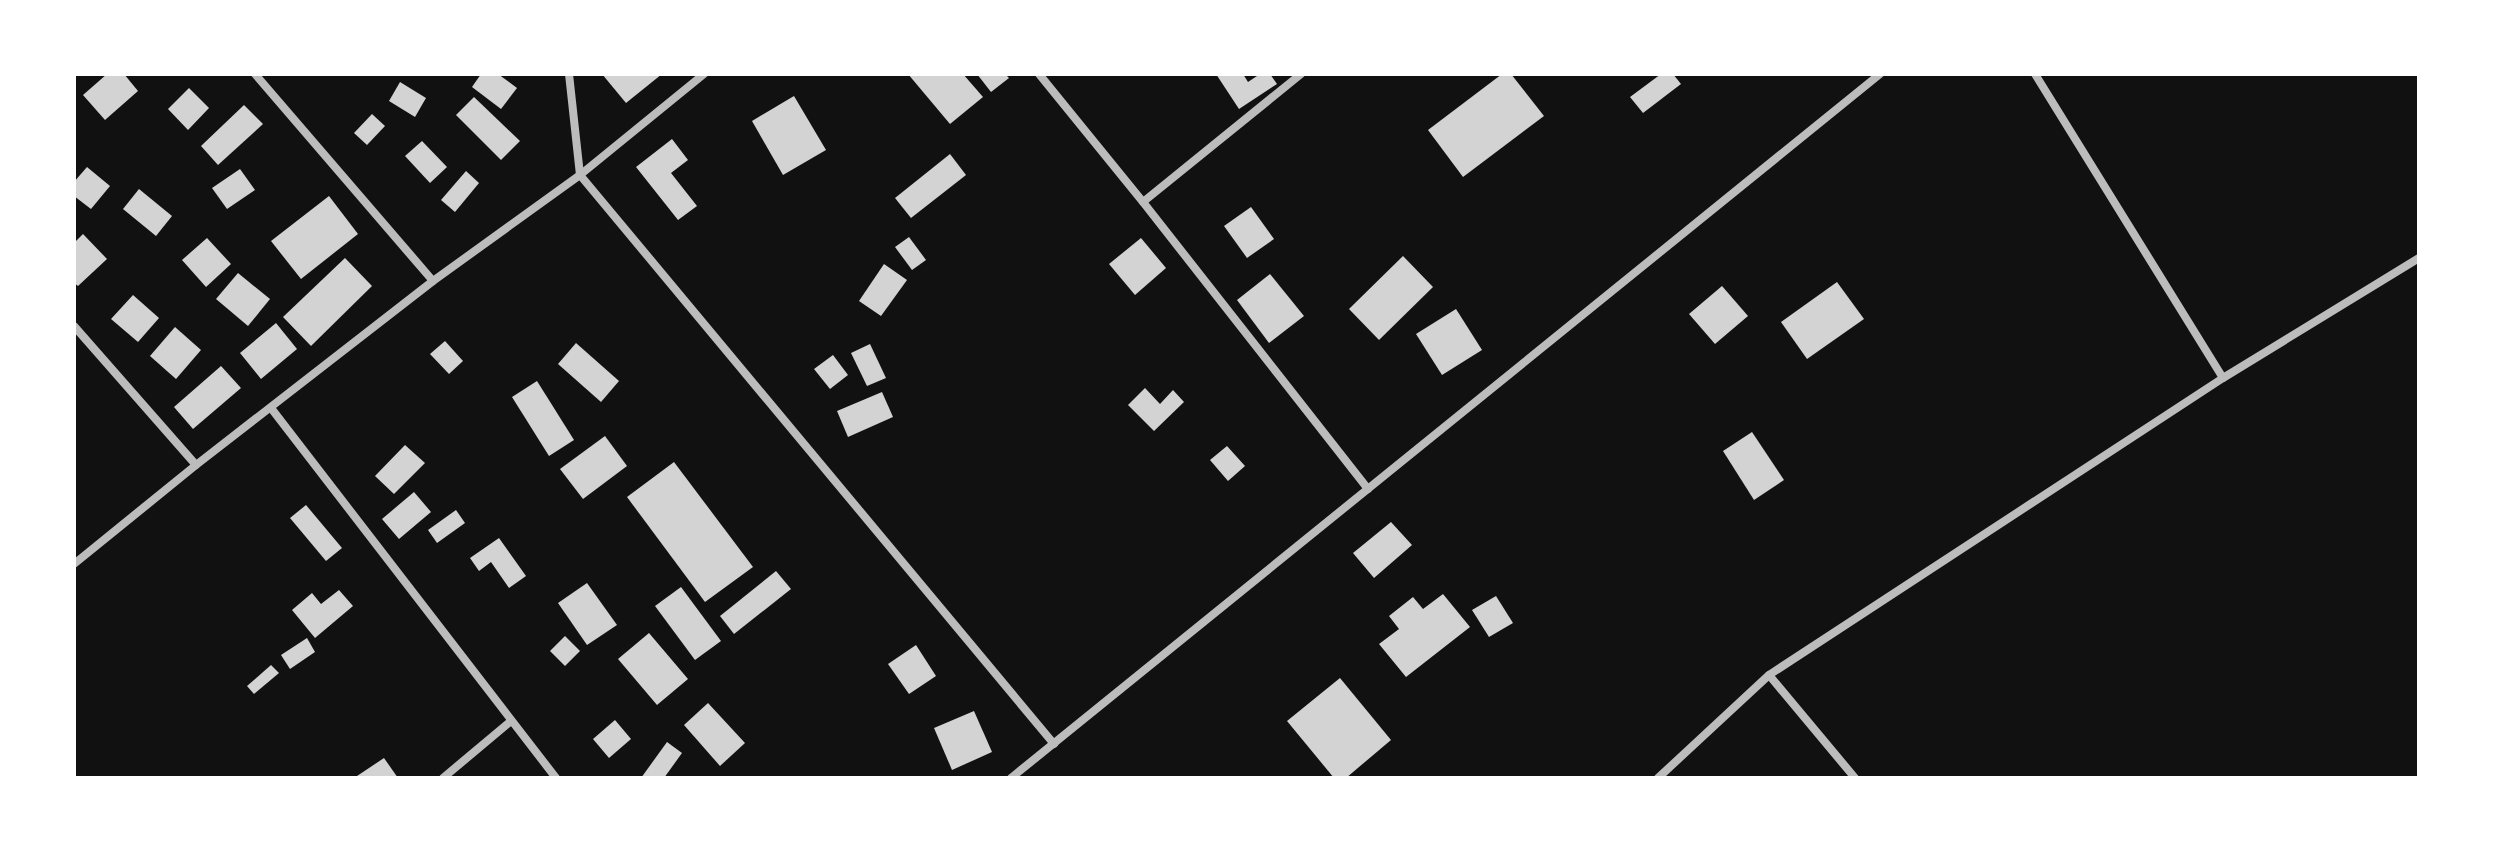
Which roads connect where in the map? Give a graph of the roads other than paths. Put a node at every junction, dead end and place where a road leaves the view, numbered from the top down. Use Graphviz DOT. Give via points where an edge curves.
graph roads {
  1 [pos="255,74"];
  2 [pos="569,74"];
  3 [pos="704,74"];
  4 [pos="1039,74"];
  5 [pos="1301,74"];
  6 [pos="1880,74"];
  7 [pos="2035,74"];
  8 [pos="580,175"];
  9 [pos="1143,202"];
  10 [pos="2419,258"];
  11 [pos="433,281"];
  12 [pos="74,326"];
  13 [pos="2223,378"];
  14 [pos="271,408"];
  15 [pos="196,465"];
  16 [pos="1368,489"];
  17 [pos="74,564"];
  18 [pos="1769,675"];
  19 [pos="511,721"];
  20 [pos="1054,744"];
  21 [pos="443,778"];
  22 [pos="556,778"];
  23 [pos="1011,778"];
  24 [pos="1658,778"];
  25 [pos="1855,778"];
  1 -- 11 [label="street"];
  2 -- 8 [label="street"];
  3 -- 8 [label="street"];
  4 -- 9 [label="street"];
  5 -- 9 [label="street"];
  6 -- 16 [label="street"];
  7 -- 13 [label="street"];
  8 -- 11 [label="street"];
  8 -- 20 [label="street"];
  9 -- 16 [label="street"];
  10 -- 13 [label="street"];
  11 -- 14 [label="street"];
  12 -- 15 [label="street"];
  13 -- 18 [label="street"];
  14 -- 15 [label="street"];
  14 -- 19 [label="street"];
  15 -- 17 [label="street"];
  16 -- 20 [label="street"];
  18 -- 24 [label="street"];
  18 -- 25 [label="street"];
  19 -- 21 [label="street"];
  19 -- 22 [label="street"];
  20 -- 23 [label="street"];
}
